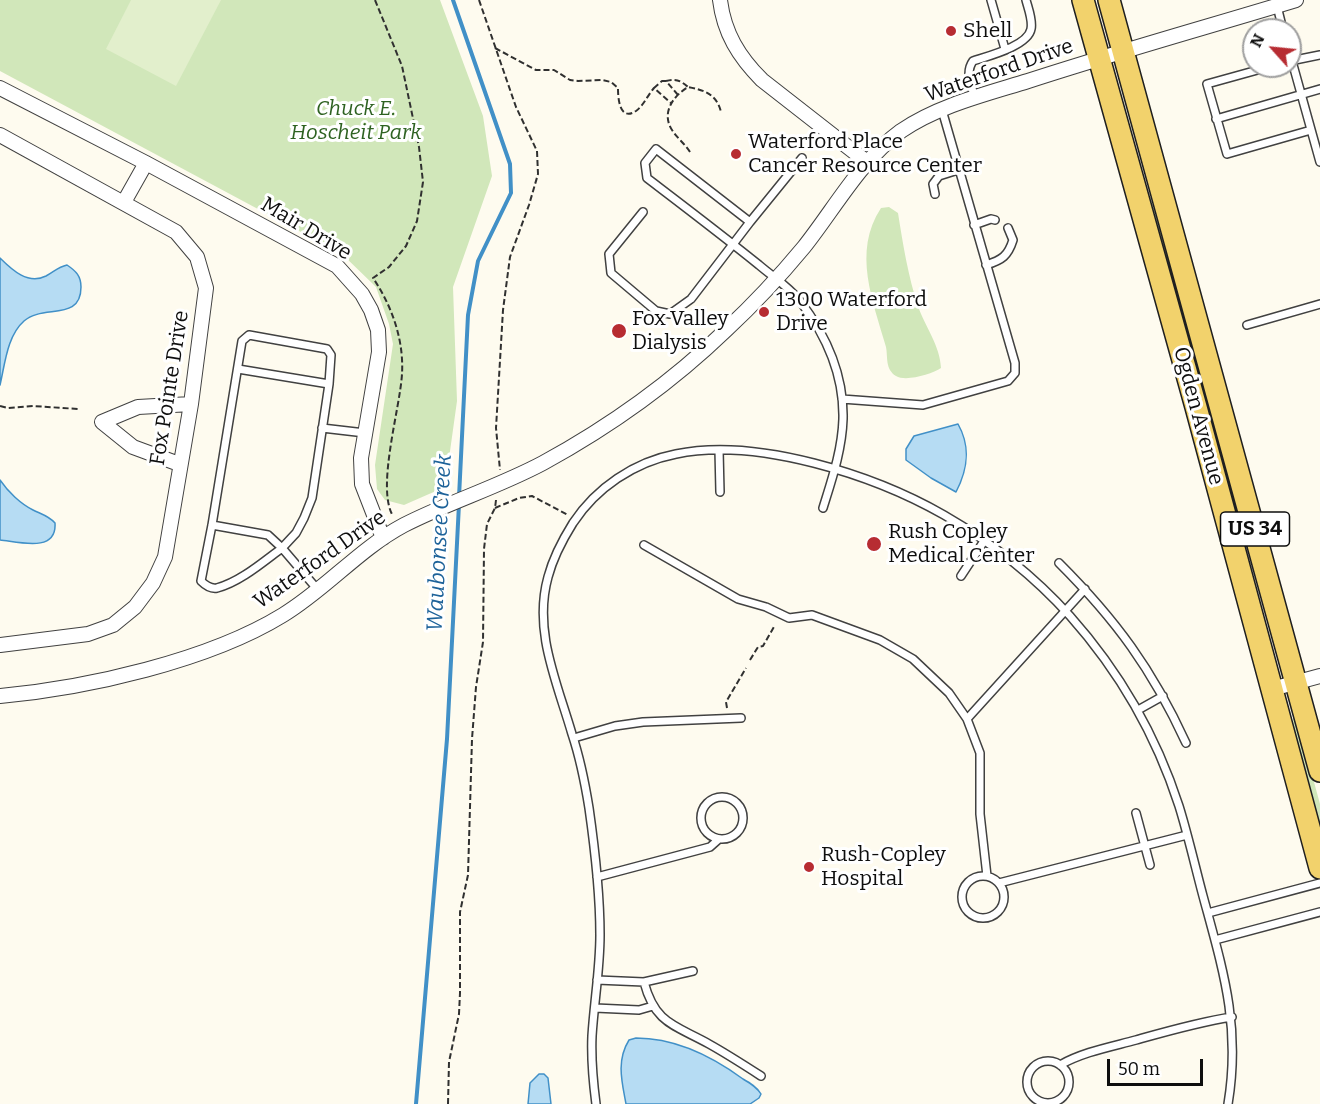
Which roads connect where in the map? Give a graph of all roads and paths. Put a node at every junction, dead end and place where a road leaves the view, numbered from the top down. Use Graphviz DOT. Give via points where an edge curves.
graph roads {
  1 [pos="375,0"];
  2 [pos="479,0"];
  3 [pos="720,0"];
  4 [pos="991,0"];
  5 [pos="1026,0"];
  6 [pos="1083,0"];
  7 [pos="1109,0"];
  8 [pos="1296,0"];
  9 [pos="1257,6"];
  10 [pos="1277,6"];
  11 [pos="1280,18"];
  12 [pos="495,48"];
  13 [pos="1005,49"];
  14 [pos="1124,50"];
  15 [pos="1320,55"];
  16 [pos="1302,57"];
  17 [pos="1099,58"];
  18 [pos="1242,74"];
  19 [pos="1296,78"];
  20 [pos="666,81"];
  21 [pos="688,87"];
  22 [pos="0,88"];
  23 [pos="654,88"];
  24 [pos="1320,89"];
  25 [pos="1301,94"];
  26 [pos="678,95"];
  27 [pos="975,98"];
  28 [pos="671,103"];
  29 [pos="942,110"];
  30 [pos="721,112"];
  31 [pos="1216,119"];
  32 [pos="1311,130"];
  33 [pos="0,135"];
  34 [pos="690,152"];
  35 [pos="801,158"];
  36 [pos="867,162"];
  37 [pos="1320,162"];
  38 [pos="146,164"];
  39 [pos="958,170"];
  40 [pos="934,194"];
  41 [pos="124,202"];
  42 [pos="643,212"];
  43 [pos="995,220"];
  44 [pos="750,222"];
  45 [pos="974,225"];
  46 [pos="1008,228"];
  47 [pos="733,244"];
  48 [pos="986,265"];
  49 [pos="777,278"];
  50 [pos="1320,304"];
  51 [pos="1247,325"];
  52 [pos="238,369"];
  53 [pos="329,384"];
  54 [pos="842,399"];
  55 [pos="191,404"];
  56 [pos="0,406"];
  57 [pos="78,410"];
  58 [pos="322,428"];
  59 [pos="365,433"];
  60 [pos="720,450"];
  61 [pos="180,464"];
  62 [pos="835,468"];
  63 [pos="500,470"];
  64 [pos="720,492"];
  65 [pos="490,494"];
  66 [pos="495,508"];
  67 [pos="823,508"];
  68 [pos="391,513"];
  69 [pos="568,515"];
  70 [pos="212,525"];
  71 [pos="383,538"];
  72 [pos="984,541"];
  73 [pos="644,545"];
  74 [pos="282,548"];
  75 [pos="1059,563"];
  76 [pos="961,576"];
  77 [pos="1085,589"];
  78 [pos="318,590"];
  79 [pos="1065,610"];
  80 [pos="775,625"];
  81 [pos="0,645"];
  82 [pos="750,660"];
  83 [pos="746,668"];
  84 [pos="1320,676"];
  85 [pos="1296,682"];
  86 [pos="1272,689"];
  87 [pos="0,696"];
  88 [pos="1163,696"];
  89 [pos="1138,710"];
  90 [pos="741,718"];
  91 [pos="728,719"];
  92 [pos="967,719"];
  93 [pos="574,738"];
  94 [pos="1186,743"];
  95 [pos="1320,771"];
  96 [pos="1136,813"];
  97 [pos="1187,835"];
  98 [pos="718,839"];
  99 [pos="1144,845"];
  100 [pos="1150,865"];
  101 [pos="1320,868"];
  102 [pos="987,876"];
  103 [pos="597,877"];
  104 [pos="999,883"];
  105 [pos="1320,883"];
  106 [pos="1320,912"];
  107 [pos="1208,913"];
  108 [pos="1215,940"];
  109 [pos="693,971"];
  110 [pos="597,980"];
  111 [pos="644,982"];
  112 [pos="653,1006"];
  113 [pos="595,1008"];
  114 [pos="1232,1017"];
  115 [pos="1060,1065"];
  116 [pos="761,1076"];
  117 [pos="448,1104"];
  118 [pos="596,1104"];
  119 [pos="1228,1104"];
  1 -- 68 [label="path" via="402,66 420,147 423,182 417,221 406,246 373,278 387,298 401,348 402,374 387,485"];
  2 -- 12 [label="path"];
  3 -- 36 [label="street" via="729,36 748,66"];
  4 -- 13 [label="lane"];
  5 -- 13 [label="lane" via="1031,29 1026,39"];
  6 -- 17 [label="main road, Ogden Avenue / US 34"];
  7 -- 14 [label="main road, Ogden Avenue / US 34"];
  8 -- 10 [label="street, Waterford Drive"];
  9 -- 10 [label="street, Waterford Drive"];
  9 -- 14 [label="street, Waterford Drive"];
  10 -- 11 [label="lane"];
  12 -- 23 [label="path" via="537,70 554,70 570,80 611,82 618,88 618,105 629,113 636,111"];
  12 -- 63 [label="path" via="516,108 537,151 538,174 510,257 503,310 496,428"];
  13 -- 27 [label="lane" via="969,66"];
  14 -- 17 [label="street, Waterford Drive"];
  14 -- 85 [label="main road, Ogden Avenue / US 34"];
  15 -- 16 [label="lane"];
  17 -- 27 [label="street, Waterford Drive"];
  17 -- 86 [label="main road, Ogden Avenue / US 34"];
  18 -- 31 [label="lane" via="1207,84"];
  19 -- 25 [label="lane"];
  20 -- 21 [label="path" via="681,81"];
  20 -- 23 [label="path"];
  20 -- 26 [label="path"];
  21 -- 26 [label="path"];
  21 -- 30 [label="path" via="707,92 719,103"];
  22 -- 38 [label="street, Mair Drive"];
  23 -- 28 [label="path"];
  24 -- 25 [label="lane"];
  25 -- 31 [label="lane"];
  25 -- 32 [label="lane"];
  26 -- 28 [label="path"];
  27 -- 29 [label="street, Waterford Drive"];
  28 -- 34 [label="path" via="670,128"];
  29 -- 36 [label="street, Waterford Drive" via="903,130"];
  29 -- 39 [label="lane"];
  31 -- 32 [label="lane" via="1227,154"];
  32 -- 37 [label="lane"];
  33 -- 41 [label="street, Fox Pointe Drive"];
  35 -- 44 [label="lane"];
  36 -- 49 [label="street, Waterford Drive"];
  38 -- 41 [label="street"];
  38 -- 59 [label="street, Mair Drive" via="337,267 362,294 378,330 379,351"];
  39 -- 40 [label="lane" via="939,176 933,184"];
  39 -- 45 [label="lane"];
  41 -- 55 [label="street, Fox Pointe Drive" via="176,232 197,257 206,288"];
  42 -- 47 [label="lane" via="609,254 611,273 656,311 670,314 691,299"];
  43 -- 45 [label="lane"];
  44 -- 47 [label="lane"];
  44 -- 47 [label="lane" via="656,149 645,163 647,178"];
  45 -- 48 [label="lane"];
  46 -- 48 [label="lane" via="1013,240 1010,248 1000,261"];
  47 -- 49 [label="lane"];
  48 -- 54 [label="lane" via="1015,363 1015,373 1008,381 922,405"];
  49 -- 54 [label="lane" via="798,299 817,328 838,372"];
  49 -- 65 [label="street, Waterford Drive" via="718,337 652,393 586,438"];
  50 -- 51 [label="lane"];
  52 -- 53 [label="lane"];
  52 -- 53 [label="lane" via="242,341 249,334 327,349 331,355"];
  52 -- 70 [label="lane"];
  53 -- 58 [label="lane"];
  54 -- 62 [label="lane" via="841,440"];
  55 -- 61 [label="street, Fox Pointe Drive"];
  55 -- 61 [label="street" via="138,407 102,422 133,447"];
  56 -- 57 [label="path"];
  58 -- 59 [label="lane"];
  58 -- 74 [label="lane" via="312,498 296,533"];
  59 -- 71 [label="street, Mair Drive" via="362,484"];
  60 -- 62 [label="lane"];
  60 -- 64 [label="lane"];
  60 -- 93 [label="lane" via="661,458 618,478 583,509 558,550 543,606 544,637"];
  61 -- 81 [label="street, Fox Pointe Drive" via="165,556 153,583 135,608 113,625 88,634"];
  62 -- 67 [label="lane"];
  62 -- 72 [label="lane" via="908,496"];
  65 -- 66 [label="path"];
  65 -- 71 [label="street, Waterford Drive" via="415,521"];
  66 -- 69 [label="path" via="532,496"];
  66 -- 117 [label="path" via="487,524 484,549 483,642 472,739 468,875 460,912 459,1014 449,1062"];
  70 -- 74 [label="lane" via="268,535"];
  70 -- 74 [label="lane" via="201,581 206,586 216,588 238,578"];
  71 -- 78 [label="street, Waterford Drive"];
  72 -- 76 [label="lane"];
  72 -- 79 [label="lane" via="1024,571"];
  73 -- 92 [label="lane" via="738,599 789,618 812,615 880,640 913,659 949,693"];
  74 -- 78 [label="lane"];
  75 -- 77 [label="lane"];
  77 -- 79 [label="lane"];
  77 -- 88 [label="lane" via="1120,629"];
  78 -- 87 [label="street, Waterford Drive" via="261,627 183,658 105,679"];
  79 -- 89 [label="lane" via="1110,666"];
  79 -- 92 [label="lane"];
  80 -- 82 [label="path"];
  83 -- 91 [label="path" via="726,702"];
  84 -- 85 [label="street"];
  85 -- 86 [label="street"];
  85 -- 95 [label="main road, Ogden Avenue / US 34"];
  86 -- 101 [label="main road, Ogden Avenue / US 34"];
  88 -- 89 [label="lane"];
  88 -- 94 [label="lane"];
  89 -- 97 [label="lane" via="1170,781"];
  90 -- 91 [label="lane"];
  91 -- 93 [label="lane" via="643,722"];
  92 -- 102 [label="lane" via="980,753 980,814"];
  93 -- 103 [label="lane" via="589,808"];
  96 -- 99 [label="lane"];
  97 -- 99 [label="lane"];
  97 -- 107 [label="lane"];
  98 -- 98 [label="lane" via="706,833 701,814 708,802 721,797 739,806 743,819 732,837"];
  98 -- 103 [label="lane" via="710,847"];
  99 -- 100 [label="lane"];
  99 -- 104 [label="lane"];
  102 -- 104 [label="lane"];
  102 -- 104 [label="lane" via="968,881 962,894 964,907 975,916 988,917 1000,909 1004,896"];
  103 -- 110 [label="lane"];
  105 -- 107 [label="lane"];
  106 -- 108 [label="lane"];
  107 -- 108 [label="lane"];
  108 -- 114 [label="lane"];
  109 -- 111 [label="lane"];
  110 -- 111 [label="lane"];
  110 -- 113 [label="lane"];
  111 -- 112 [label="lane"];
  112 -- 113 [label="lane" via="639,1010"];
  112 -- 116 [label="lane" via="671,1024"];
  113 -- 118 [label="lane" via="592,1063"];
  114 -- 115 [label="lane" via="1085,1053"];
  114 -- 119 [label="lane" via="1233,1066"];
  115 -- 115 [label="lane" via="1046,1061 1033,1067 1027,1080 1030,1094 1048,1103 1060,1099 1069,1082"];
}
